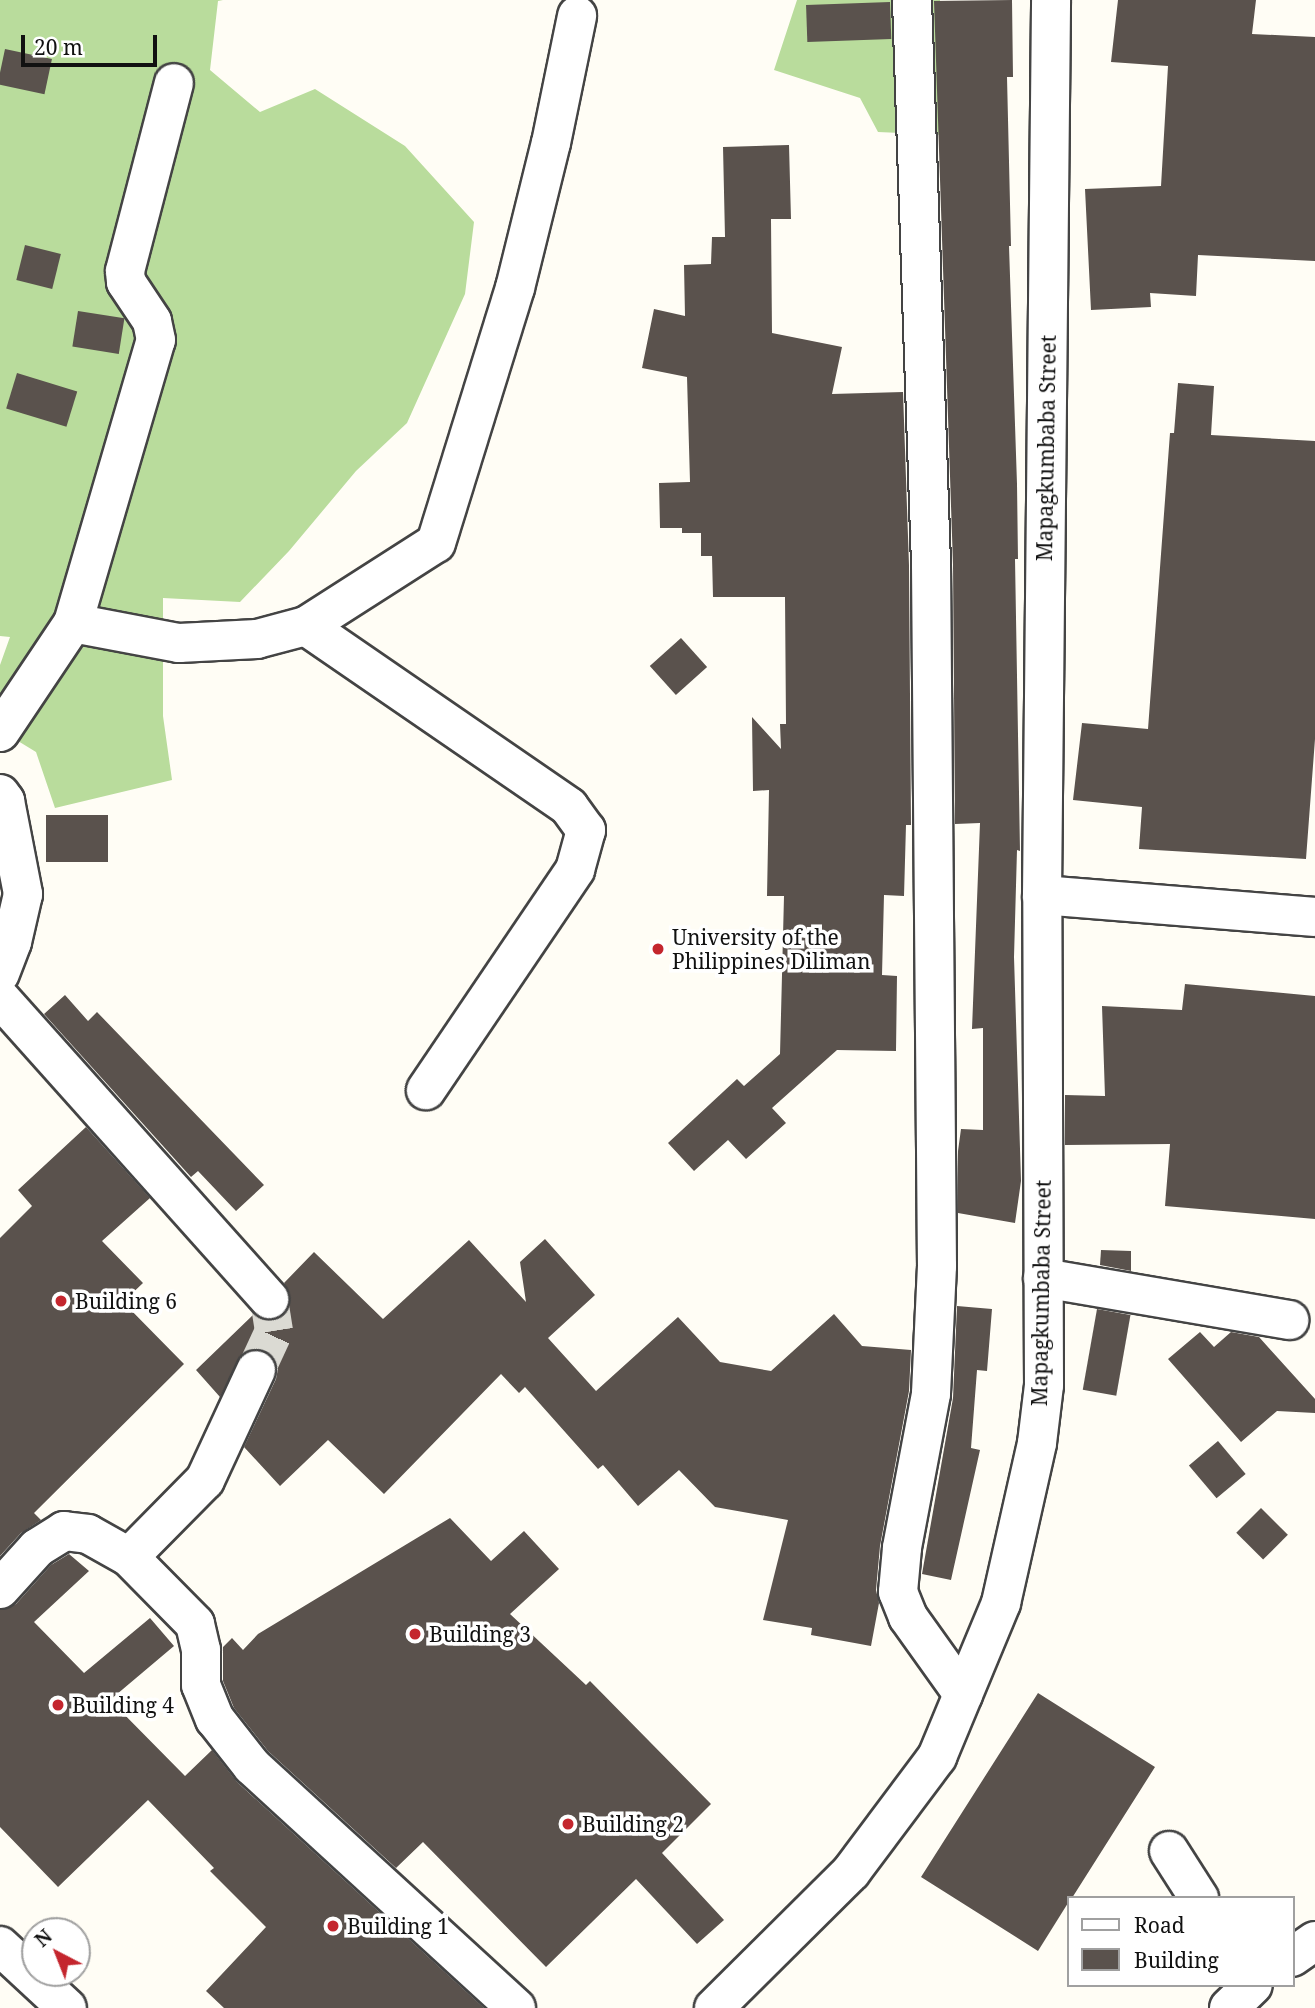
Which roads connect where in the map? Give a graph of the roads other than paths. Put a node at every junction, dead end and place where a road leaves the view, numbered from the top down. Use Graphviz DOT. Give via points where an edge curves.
graph roads {
  1 [pos="912,0"];
  2 [pos="1051,0"];
  3 [pos="577,16"];
  4 [pos="174,83"];
  5 [pos="73,623"];
  6 [pos="306,626"];
  7 [pos="0,732"];
  8 [pos="0,794"];
  9 [pos="1042,895"];
  10 [pos="1315,917"];
  11 [pos="0,974"];
  12 [pos="0,998"];
  13 [pos="426,1090"];
  14 [pos="1044,1278"];
  15 [pos="269,1299"];
  16 [pos="1289,1320"];
  17 [pos="256,1370"];
  18 [pos="129,1558"];
  19 [pos="0,1589"];
  20 [pos="963,1694"];
  21 [pos="1169,1851"];
  22 [pos="1198,1896"];
  23 [pos="1315,1941"];
  24 [pos="0,1946"];
  25 [pos="1294,1957"];
  26 [pos="1251,1987"];
  27 [pos="67,2008"];
  28 [pos="516,2008"];
  29 [pos="714,2008"];
  30 [pos="1229,2008"];
  1 -- 20 [label="street" via="931,565 937,1266 931,1394 898,1592 908,1617"];
  2 -- 9 [label="street, Mapagkumbaba Street"];
  3 -- 6 [label="street" via="516,288 436,543"];
  4 -- 5 [label="street" via="125,271 126,282 152,321 156,340"];
  5 -- 6 [label="street" via="179,643 257,639"];
  5 -- 7 [label="street"];
  6 -- 13 [label="street" via="569,807 586,830 575,870"];
  8 -- 11 [label="street" via="23,894"];
  9 -- 10 [label="street"];
  9 -- 14 [label="street, Mapagkumbaba Street"];
  12 -- 15 [label="street"];
  14 -- 16 [label="street"];
  14 -- 20 [label="street, Mapagkumbaba Street" via="1044,1385 1037,1443 1001,1603"];
  17 -- 18 [label="street" via="205,1479"];
  18 -- 19 [label="street" via="88,1534 64,1531 37,1548"];
  18 -- 28 [label="street" via="195,1624 201,1685 215,1719 252,1766"];
  20 -- 29 [label="street, Mapagkumbaba Street" via="937,1757 852,1872"];
  21 -- 22 [label="street"];
  23 -- 25 [label="street"];
  24 -- 27 [label="street"];
  26 -- 30 [label="street"];
}
